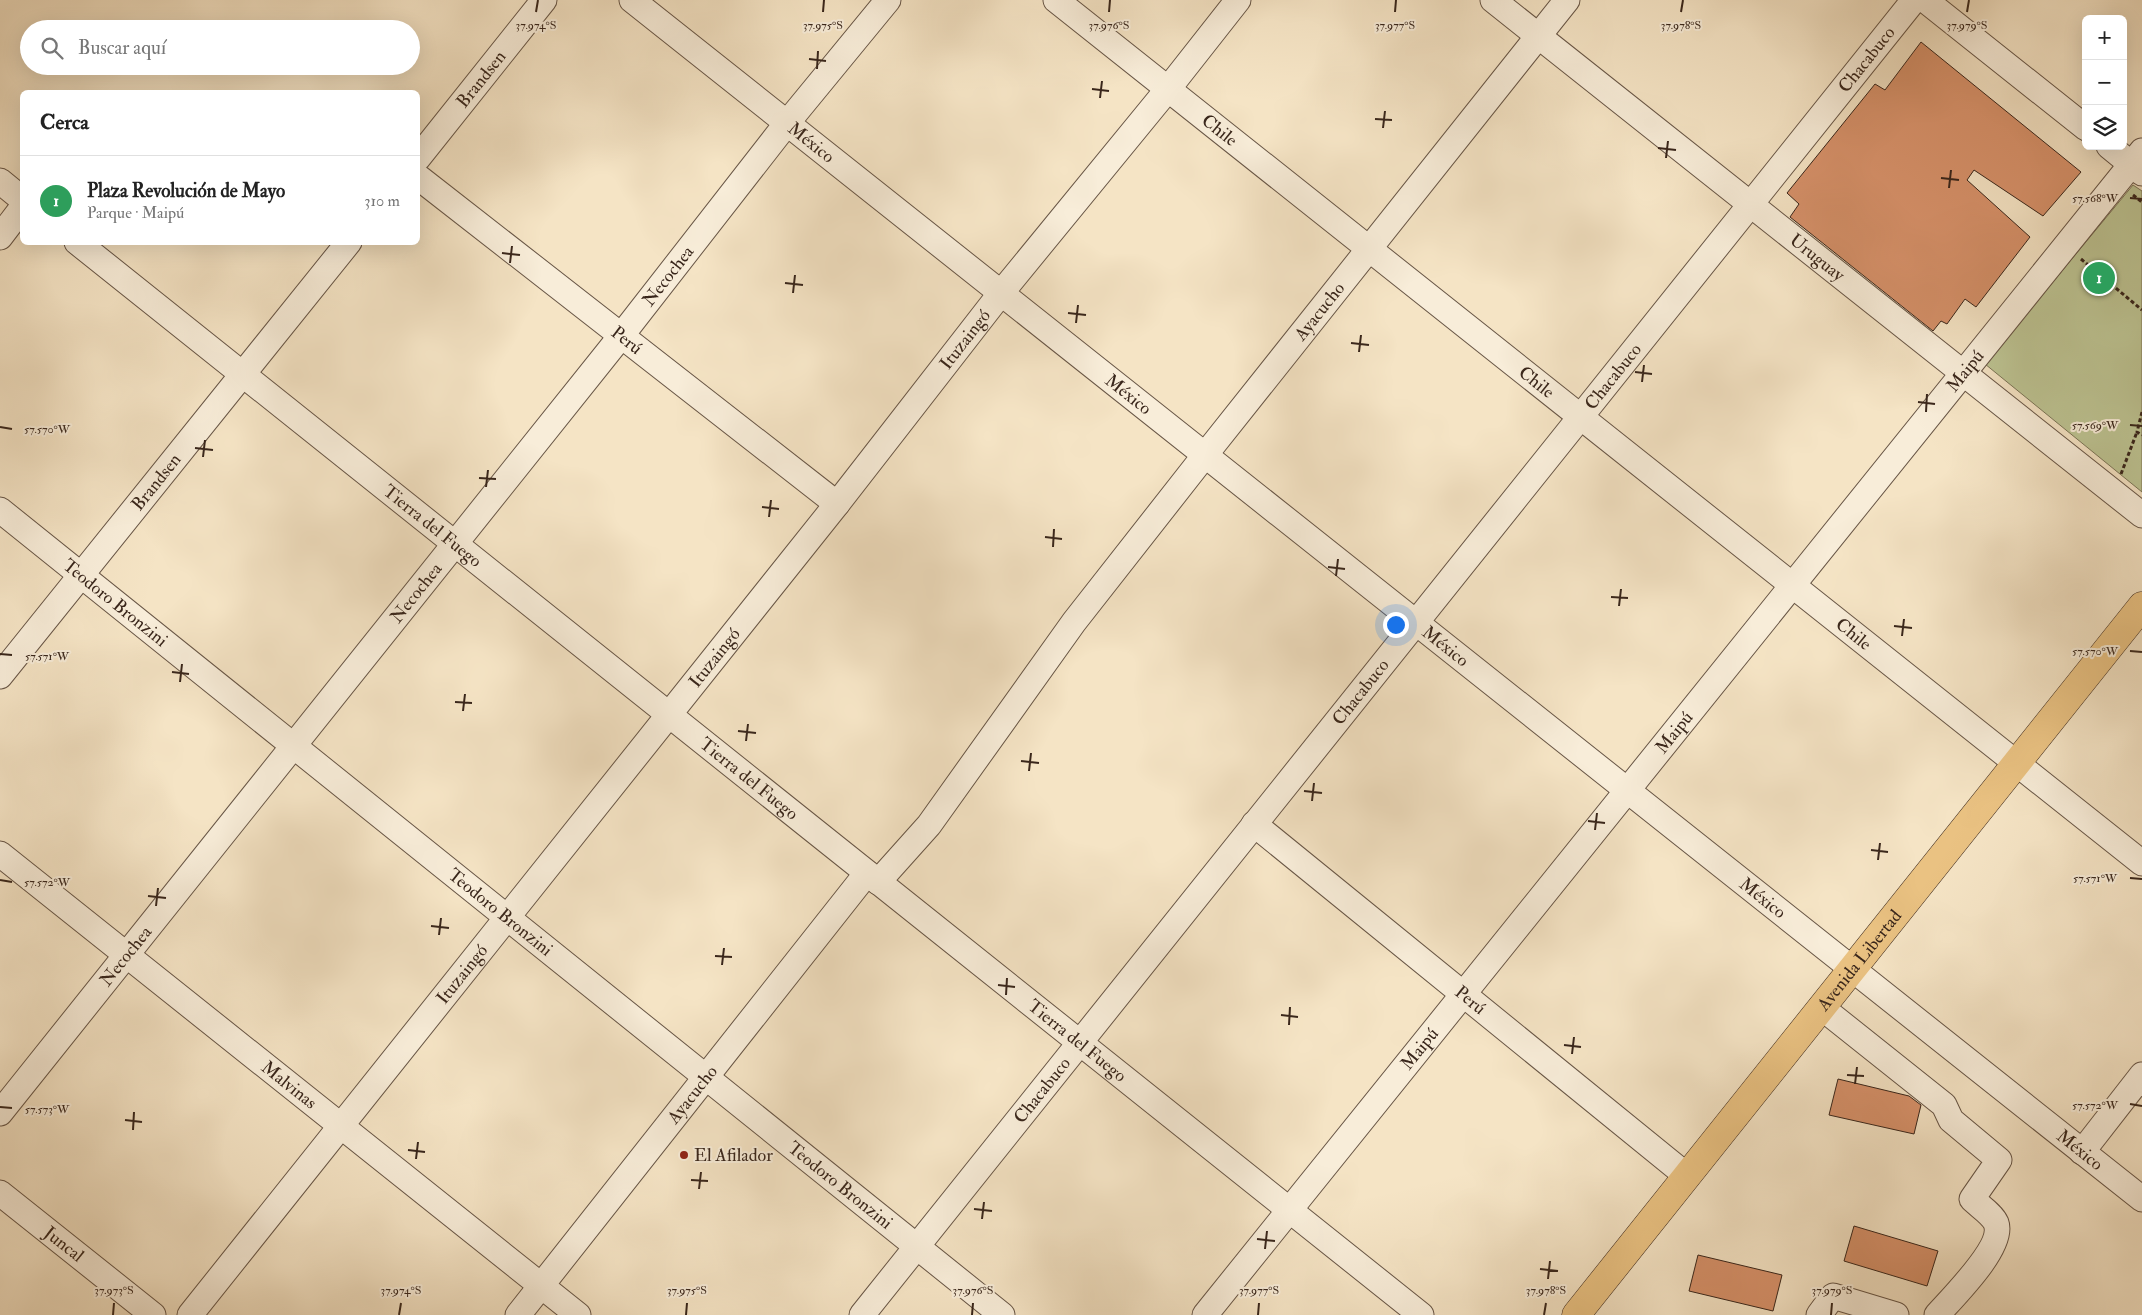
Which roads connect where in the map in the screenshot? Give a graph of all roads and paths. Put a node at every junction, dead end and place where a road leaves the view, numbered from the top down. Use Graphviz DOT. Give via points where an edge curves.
graph roads {
  1 [pos="544,0"];
  2 [pos="632,0"];
  3 [pos="888,0"];
  4 [pos="1056,0"];
  5 [pos="1238,0"];
  6 [pos="1493,0"];
  7 [pos="1568,0"];
  8 [pos="1914,0"];
  9 [pos="1924,0"];
  10 [pos="1538,36"];
  11 [pos="1168,89"];
  12 [pos="787,123"];
  13 [pos="2082,125"];
  14 [pos="2114,150"];
  15 [pos="420,155"];
  16 [pos="2136,170"];
  17 [pos="420,179"];
  18 [pos="0,181"];
  19 [pos="20,197"];
  20 [pos="2142,202"];
  21 [pos="1750,204"];
  22 [pos="20,211"];
  23 [pos="0,237"];
  24 [pos="81,245"];
  25 [pos="347,245"];
  26 [pos="1369,249"];
  27 [pos="2079,257"];
  28 [pos="1001,293"];
  29 [pos="2142,310"];
  30 [pos="621,336"];
  31 [pos="1963,373"];
  32 [pos="243,375"];
  33 [pos="2142,412"];
  34 [pos="1580,417"];
  35 [pos="2137,432"];
  36 [pos="2142,435"];
  37 [pos="1205,455"];
  38 [pos="2120,479"];
  39 [pos="837,504"];
  40 [pos="0,510"];
  41 [pos="2142,515"];
  42 [pos="455,544"];
  43 [pos="81,576"];
  44 [pos="1793,586"];
  45 [pos="2142,606"];
  46 [pos="1416,622"];
  47 [pos="0,676"];
  48 [pos="669,715"];
  49 [pos="293,746"];
  50 [pos="2016,763"];
  51 [pos="1628,790"];
  52 [pos="1254,824"];
  53 [pos="0,854"];
  54 [pos="2142,863"];
  55 [pos="873,877"];
  56 [pos="507,918"];
  57 [pos="126,955"];
  58 [pos="1852,968"];
  59 [pos="1463,995"];
  60 [pos="1821,1007"];
  61 [pos="1080,1043"];
  62 [pos="2142,1075"];
  63 [pos="706,1077"];
  64 [pos="0,1113"];
  65 [pos="341,1126"];
  66 [pos="2082,1152"];
  67 [pos="1687,1176"];
  68 [pos="0,1193"];
  69 [pos="2142,1199"];
  70 [pos="1290,1210"];
  71 [pos="916,1247"];
  72 [pos="541,1285"];
  73 [pos="153,1315"];
  74 [pos="190,1315"];
  75 [pos="518,1315"];
  76 [pos="578,1315"];
  77 [pos="862,1315"];
  78 [pos="1002,1315"];
  79 [pos="1205,1315"];
  80 [pos="1421,1315"];
  81 [pos="1576,1315"];
  82 [pos="1819,1315"];
  83 [pos="1896,1315"];
  84 [pos="1937,1315"];
  1 -- 15 [label="street, Brandsen"];
  2 -- 12 [label="street, México"];
  3 -- 12 [label="street, Necochea"];
  4 -- 11 [label="street, Chile"];
  5 -- 11 [label="street, Ituzaingó"];
  6 -- 10 [label="street, Uruguay"];
  7 -- 10 [label="street, Ayacucho"];
  8 -- 21 [label="street, Chacabuco"];
  9 -- 13 [label="street"];
  10 -- 21 [label="street, Uruguay"];
  10 -- 26 [label="street, Ayacucho"];
  11 -- 26 [label="street, Chile"];
  11 -- 28 [label="street, Ituzaingó"];
  12 -- 28 [label="street, México"];
  12 -- 30 [label="street, Necochea"];
  14 -- 16 [label="street"];
  16 -- 20 [label="path"];
  16 -- 31 [label="street, Maipú"];
  17 -- 30 [label="street, Perú"];
  18 -- 19 [label="street"];
  21 -- 31 [label="street, Uruguay"];
  21 -- 34 [label="street, Chacabuco"];
  22 -- 23 [label="street"];
  24 -- 32 [label="street, Tierra del Fuego"];
  25 -- 32 [label="street, Brandsen"];
  26 -- 34 [label="street, Chile"];
  26 -- 37 [label="street, Ayacucho"];
  27 -- 29 [label="path"];
  28 -- 37 [label="street, México"];
  28 -- 39 [label="street, Ituzaingó"];
  30 -- 39 [label="street, Perú"];
  30 -- 42 [label="street, Necochea"];
  31 -- 41 [label="street, Uruguay"];
  31 -- 44 [label="street, Maipú"];
  32 -- 42 [label="street, Tierra del Fuego"];
  32 -- 43 [label="street, Brandsen"];
  33 -- 35 [label="path"];
  34 -- 44 [label="street, Chile"];
  34 -- 46 [label="street, Chacabuco"];
  35 -- 36 [label="path"];
  35 -- 38 [label="path"];
  37 -- 46 [label="street, México"];
  37 -- 55 [label="street, Ayacucho" via="1074,622 929,825"];
  39 -- 48 [label="street, Ituzaingó"];
  40 -- 43 [label="street, Teodoro Bronzini"];
  42 -- 48 [label="street, Tierra del Fuego"];
  42 -- 49 [label="street, Necochea"];
  43 -- 47 [label="street, Brandsen"];
  43 -- 49 [label="street, Teodoro Bronzini"];
  44 -- 50 [label="street, Chile"];
  44 -- 51 [label="street, Maipú"];
  45 -- 50 [label="main road, Avenida Libertad"];
  46 -- 51 [label="street, México"];
  46 -- 52 [label="street, Chacabuco"];
  48 -- 55 [label="street, Tierra del Fuego"];
  48 -- 56 [label="street, Ituzaingó"];
  49 -- 56 [label="street, Teodoro Bronzini"];
  49 -- 57 [label="street, Necochea"];
  50 -- 54 [label="street, Chile"];
  50 -- 58 [label="main road, Avenida Libertad"];
  51 -- 58 [label="street, México"];
  51 -- 59 [label="street, Maipú"];
  52 -- 59 [label="street, Perú"];
  52 -- 61 [label="street, Chacabuco"];
  53 -- 57 [label="street, Malvinas"];
  55 -- 61 [label="street, Tierra del Fuego"];
  55 -- 63 [label="street, Ayacucho"];
  56 -- 63 [label="street, Teodoro Bronzini"];
  56 -- 65 [label="street, Ituzaingó"];
  57 -- 64 [label="street, Necochea"];
  57 -- 65 [label="street, Malvinas"];
  58 -- 60 [label="main road, Avenida Libertad"];
  58 -- 66 [label="street, México"];
  59 -- 67 [label="street, Perú"];
  59 -- 70 [label="street, Maipú"];
  60 -- 67 [label="main road, Avenida Libertad"];
  60 -- 84 [label="street" via="1944,1105 1951,1120 1999,1160 1972,1199 1996,1222 1994,1244"];
  61 -- 70 [label="street, Tierra del Fuego"];
  61 -- 71 [label="street, Chacabuco"];
  62 -- 66 [label="street"];
  63 -- 71 [label="street, Teodoro Bronzini"];
  63 -- 72 [label="street, Ayacucho"];
  65 -- 72 [label="street, Malvinas"];
  65 -- 74 [label="street, Ituzaingó"];
  66 -- 69 [label="street, México"];
  67 -- 81 [label="main road, Avenida Libertad"];
  68 -- 73 [label="street, Juncal"];
  70 -- 79 [label="street, Maipú"];
  70 -- 80 [label="street, Tierra del Fuego"];
  71 -- 77 [label="street, Chacabuco"];
  71 -- 78 [label="street, Teodoro Bronzini"];
  72 -- 75 [label="street, Ayacucho"];
  72 -- 76 [label="street, Malvinas"];
  82 -- 83 [label="street" via="1833,1296"];
}
